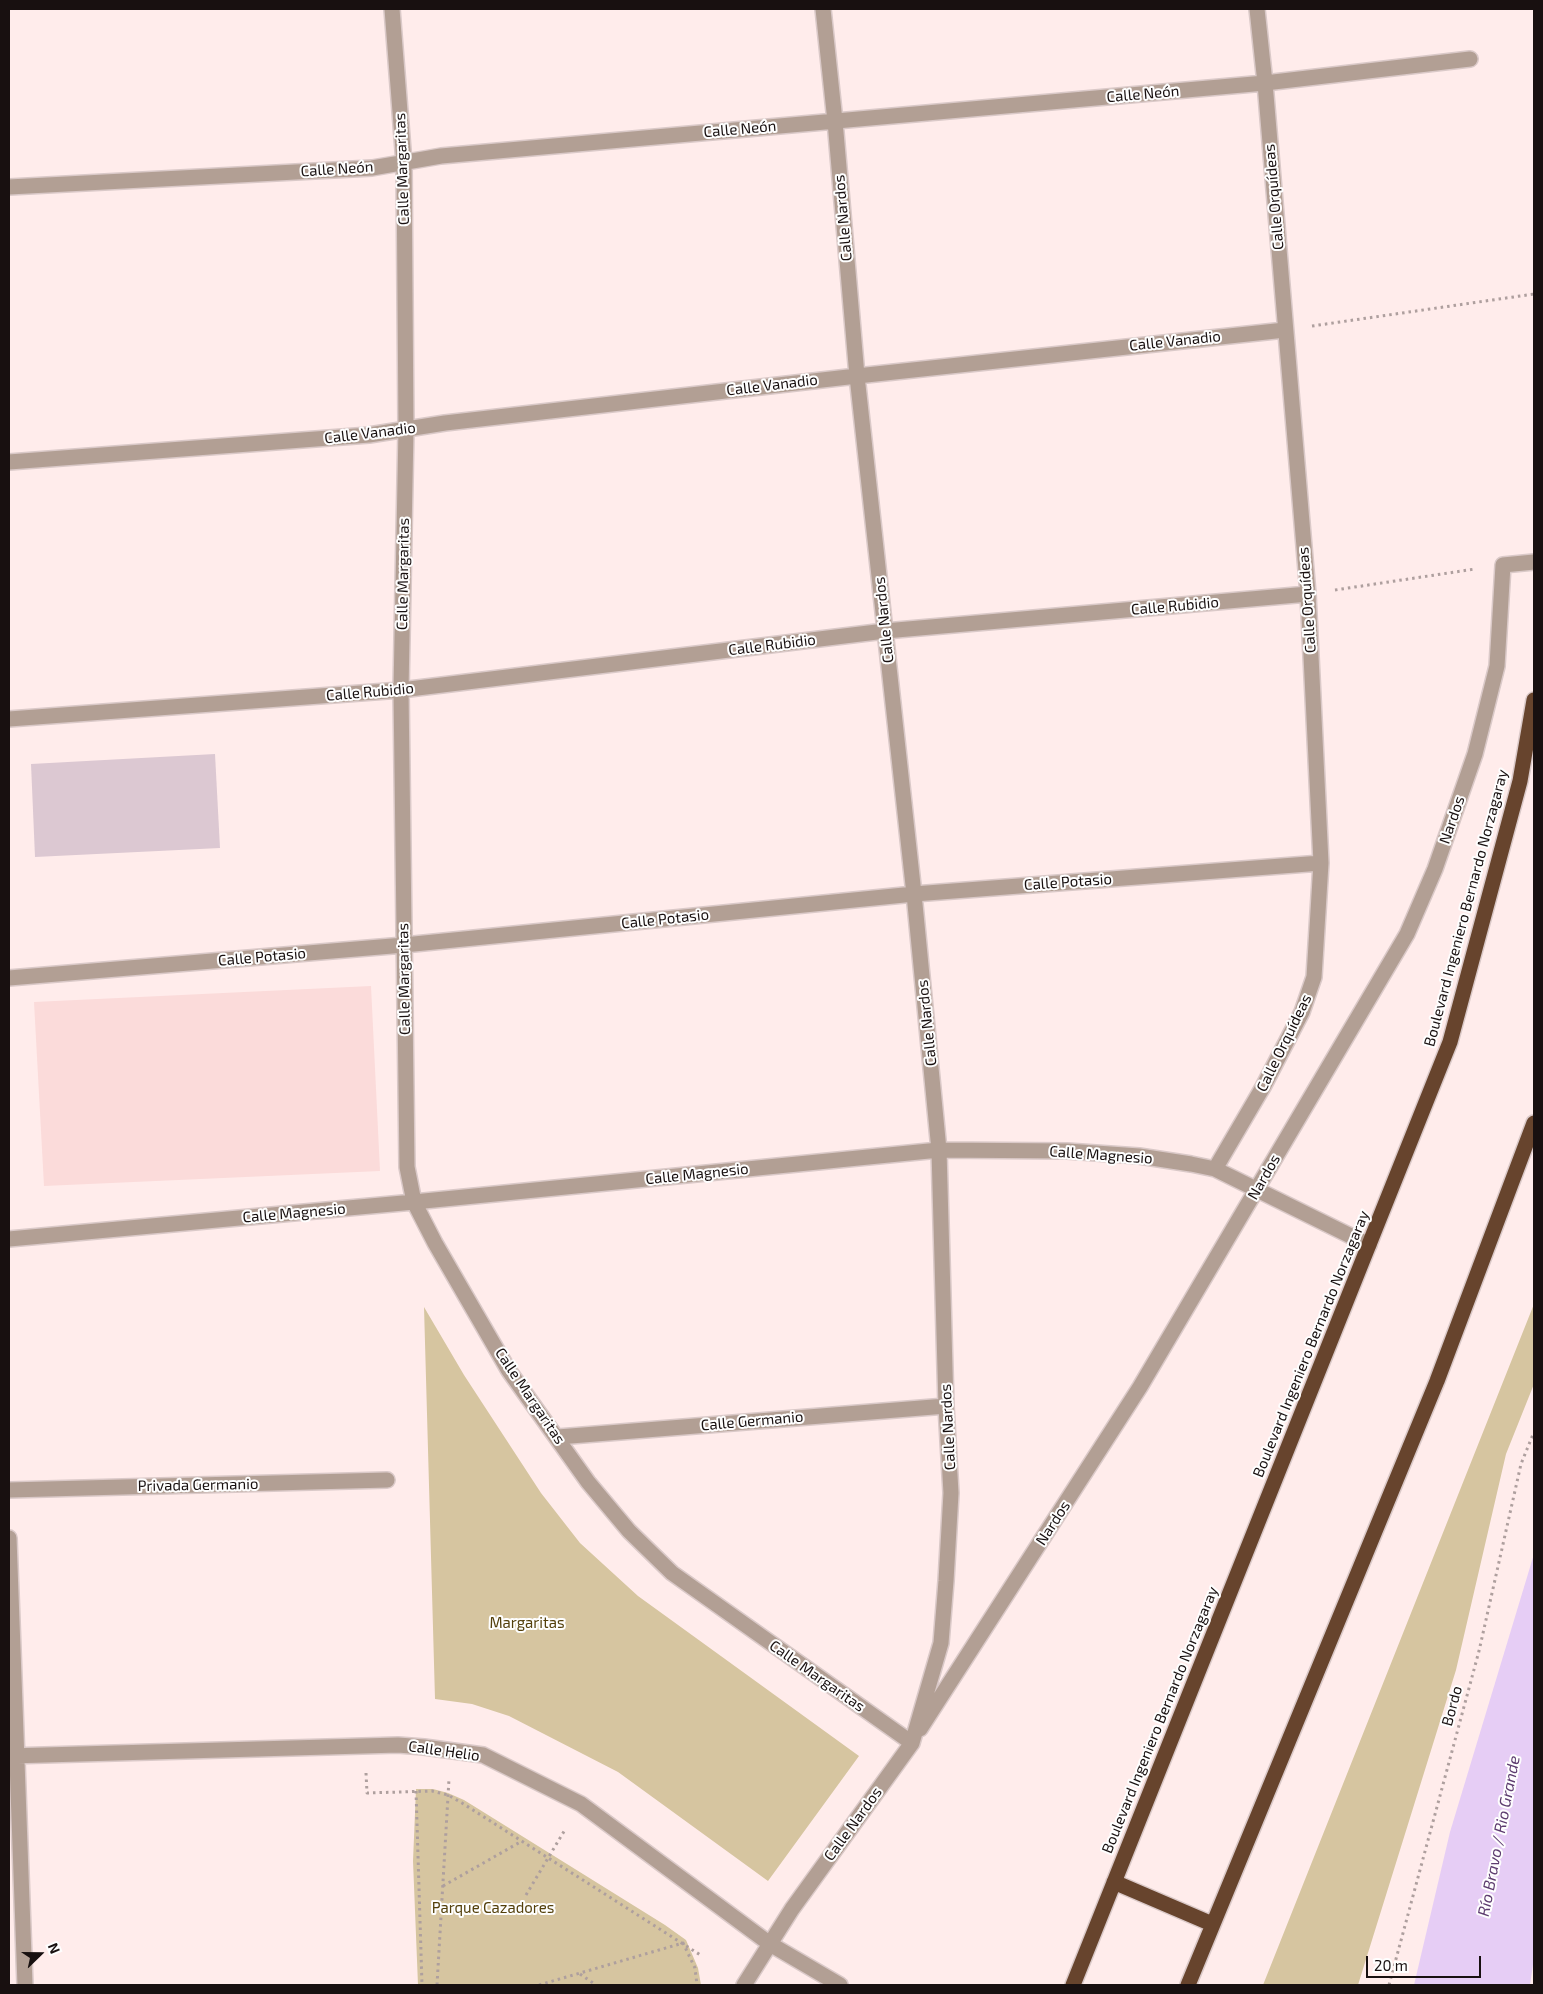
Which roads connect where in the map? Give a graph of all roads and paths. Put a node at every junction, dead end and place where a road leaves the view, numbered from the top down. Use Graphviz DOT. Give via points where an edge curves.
graph roads {
  1 [pos="392,9"];
  2 [pos="823,9"];
  3 [pos="1257,9"];
  4 [pos="1470,59"];
  5 [pos="1265,83"];
  6 [pos="835,121"];
  7 [pos="404,163"];
  8 [pos="9,187"];
  9 [pos="1534,294"];
  10 [pos="1285,330"];
  11 [pos="857,376"];
  12 [pos="406,429"];
  13 [pos="9,462"];
  14 [pos="1534,562"];
  15 [pos="1503,565"];
  16 [pos="1308,594"];
  17 [pos="885,631"];
  18 [pos="401,690"];
  19 [pos="1534,700"];
  20 [pos="9,719"];
  21 [pos="1322,863"];
  22 [pos="914,894"];
  23 [pos="404,945"];
  24 [pos="9,978"];
  25 [pos="1534,1123"];
  26 [pos="939,1150"];
  27 [pos="1215,1169"];
  28 [pos="1256,1190"];
  29 [pos="414,1202"];
  30 [pos="9,1239"];
  31 [pos="1369,1245"];
  32 [pos="946,1406"];
  33 [pos="1534,1432"];
  34 [pos="558,1437"];
  35 [pos="388,1480"];
  36 [pos="9,1490"];
  37 [pos="9,1538"];
  38 [pos="912,1743"];
  39 [pos="451,1750"];
  40 [pos="13,1755"];
  41 [pos="416,1791"];
  42 [pos="367,1793"];
  43 [pos="448,1795"];
  44 [pos="581,1804"];
  45 [pos="522,1841"];
  46 [pos="548,1858"];
  47 [pos="1114,1882"];
  48 [pos="443,1886"];
  49 [pos="526,1895"];
  50 [pos="1212,1924"];
  51 [pos="683,1944"];
  52 [pos="770,1944"];
  53 [pos="702,1956"];
  54 [pos="580,1973"];
  55 [pos="25,1985"];
  56 [pos="422,1985"];
  57 [pos="437,1985"];
  58 [pos="539,1985"];
  59 [pos="596,1985"];
  60 [pos="697,1985"];
  61 [pos="744,1985"];
  62 [pos="840,1985"];
  63 [pos="1073,1985"];
  64 [pos="1188,1985"];
  65 [pos="1389,1985"];
  1 -- 7 [label="street, Calle Margaritas"];
  2 -- 6 [label="street, Calle Nardos"];
  3 -- 5 [label="street, Calle Orquídeas"];
  4 -- 5 [label="street, Calle Neón"];
  5 -- 6 [label="street, Calle Neón"];
  5 -- 10 [label="street, Calle Orquídeas"];
  6 -- 7 [label="street, Calle Neón" via="441,156"];
  6 -- 11 [label="street, Calle Nardos"];
  7 -- 8 [label="street, Calle Neón" via="372,168"];
  7 -- 12 [label="street, Calle Margaritas"];
  9 -- 10 [label="path"];
  10 -- 11 [label="street, Calle Vanadio"];
  10 -- 16 [label="street, Calle Orquídeas"];
  11 -- 12 [label="street, Calle Vanadio"];
  11 -- 17 [label="street, Calle Nardos"];
  12 -- 13 [label="street, Calle Vanadio" via="369,435"];
  12 -- 18 [label="street, Calle Margaritas"];
  14 -- 15 [label="street"];
  15 -- 16 [label="path"];
  15 -- 28 [label="street, Nardos" via="1497,666 1475,754 1435,869 1407,934"];
  16 -- 17 [label="street, Calle Rubidio"];
  16 -- 21 [label="street, Calle Orquídeas"];
  17 -- 18 [label="street, Calle Rubidio"];
  17 -- 22 [label="street, Calle Nardos"];
  18 -- 20 [label="street, Calle Rubidio"];
  18 -- 23 [label="street, Calle Margaritas"];
  19 -- 31 [label="highway, Boulevard Ingeniero Bernardo Norzagaray" via="1520,781 1450,1042"];
  21 -- 22 [label="street, Calle Potasio"];
  21 -- 27 [label="street, Calle Orquídeas" via="1314,976 1302,1012"];
  22 -- 23 [label="street, Calle Potasio"];
  22 -- 26 [label="street, Calle Nardos"];
  23 -- 24 [label="street, Calle Potasio"];
  23 -- 29 [label="street, Calle Margaritas" via="407,1167"];
  25 -- 50 [label="highway" via="1437,1381"];
  26 -- 27 [label="street, Calle Magnesio" via="1067,1151 1139,1156"];
  26 -- 29 [label="street, Calle Magnesio"];
  26 -- 32 [label="street, Calle Nardos"];
  27 -- 28 [label="street, Calle Magnesio"];
  28 -- 31 [label="street, Calle Magnesio"];
  28 -- 38 [label="street, Nardos" via="1140,1387"];
  29 -- 30 [label="street, Calle Magnesio"];
  29 -- 34 [label="street, Calle Margaritas" via="509,1371"];
  31 -- 47 [label="highway, Boulevard Ingeniero Bernardo Norzagaray"];
  32 -- 34 [label="street, Calle Germanio"];
  32 -- 38 [label="street, Calle Nardos" via="951,1493 940,1643"];
  33 -- 65 [label="path, Bordo" via="1521,1464 1479,1651"];
  34 -- 38 [label="street, Calle Margaritas" via="588,1482 629,1531 672,1573"];
  35 -- 36 [label="street, Privada Germanio"];
  37 -- 40 [label="street"];
  38 -- 52 [label="street, Calle Nardos"];
  39 -- 40 [label="street, Calle Helio" via="398,1745"];
  39 -- 43 [label="path"];
  39 -- 44 [label="street, Calle Helio" via="483,1756"];
  40 -- 55 [label="street"];
  41 -- 42 [label="path"];
  41 -- 43 [label="path"];
  41 -- 56 [label="path"];
  43 -- 45 [label="path"];
  43 -- 48 [label="path"];
  44 -- 46 [label="path"];
  44 -- 52 [label="street, Calle Helio"];
  45 -- 46 [label="path"];
  45 -- 48 [label="path"];
  46 -- 49 [label="path"];
  46 -- 51 [label="path"];
  47 -- 50 [label="highway"];
  47 -- 63 [label="highway, Boulevard Ingeniero Bernardo Norzagaray"];
  48 -- 57 [label="path"];
  50 -- 64 [label="highway"];
  51 -- 53 [label="path"];
  51 -- 54 [label="path"];
  51 -- 60 [label="path" via="695,1968"];
  52 -- 61 [label="street, Calle Nardos"];
  52 -- 62 [label="street, Calle Helio"];
  54 -- 58 [label="path"];
  54 -- 59 [label="path"];
}
